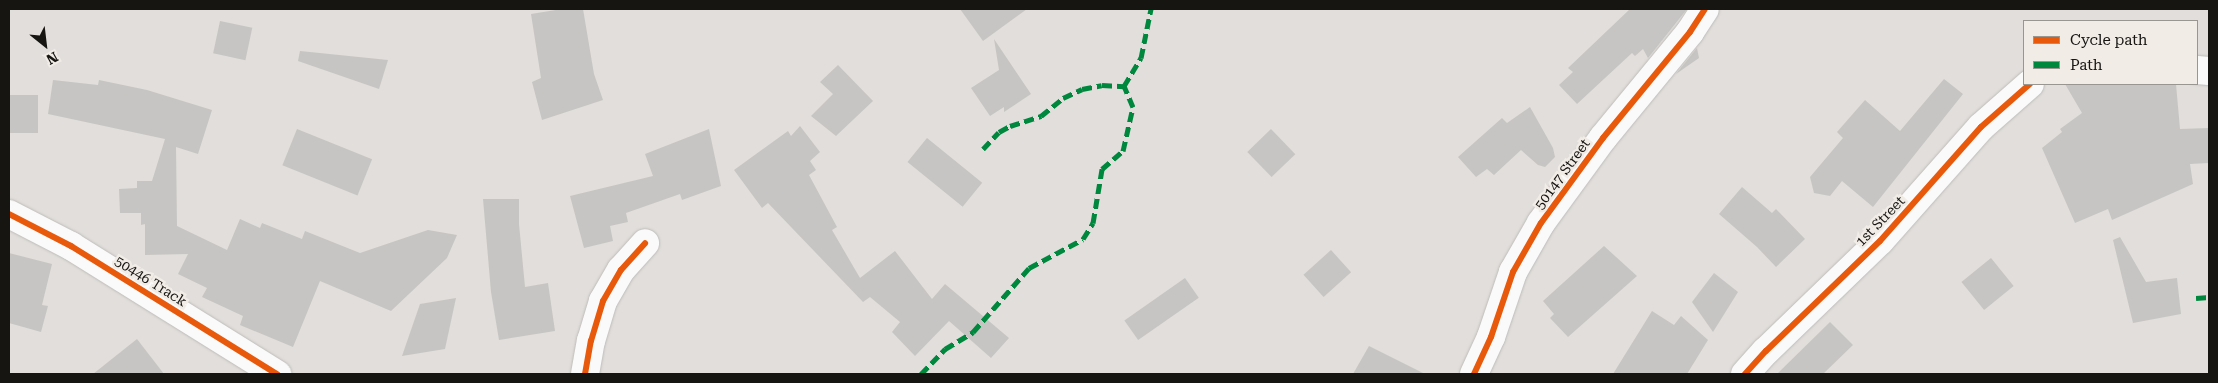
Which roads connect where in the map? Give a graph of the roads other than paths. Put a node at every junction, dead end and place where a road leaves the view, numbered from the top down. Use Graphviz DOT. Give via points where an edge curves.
graph roads {
  1 [pos="1705,9"];
  2 [pos="2029,85"];
  3 [pos="9,214"];
  4 [pos="645,243"];
  5 [pos="277,374"];
  6 [pos="585,374"];
  7 [pos="1474,374"];
  8 [pos="1745,374"];
  1 -- 7 [label="street, 50147 Street" via="1541,223 1513,272 1491,337"];
  2 -- 8 [label="street, 1st Street" via="1981,127 1880,241"];
  3 -- 5 [label="street, 50446 Track" via="72,246"];
  4 -- 6 [label="street" via="621,270 603,300"];
}
